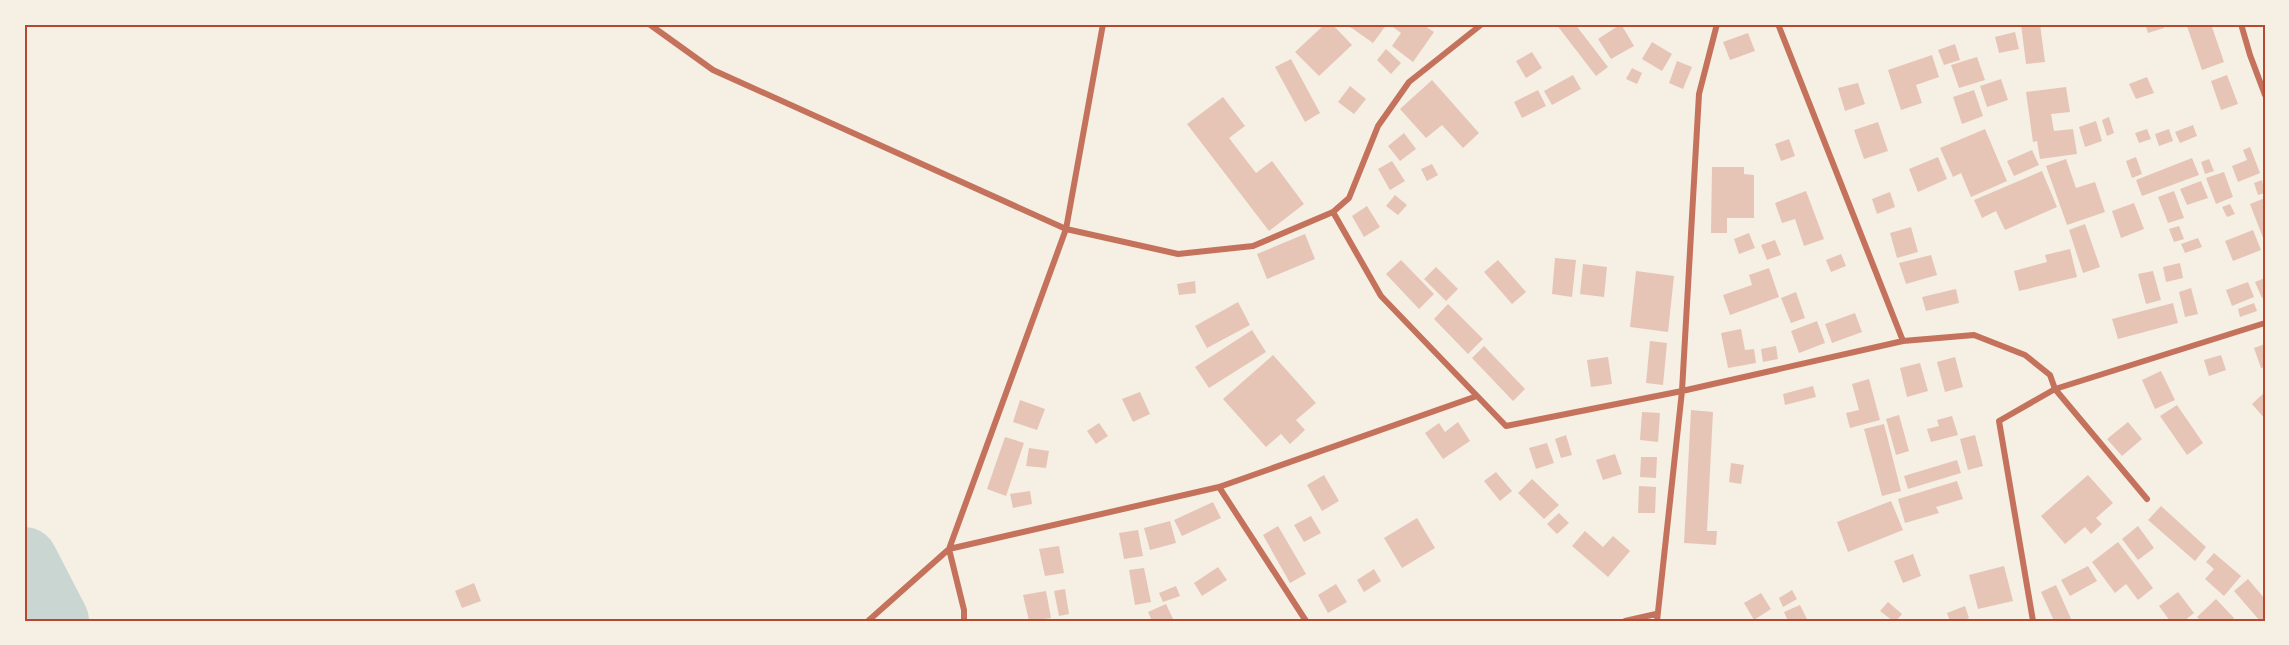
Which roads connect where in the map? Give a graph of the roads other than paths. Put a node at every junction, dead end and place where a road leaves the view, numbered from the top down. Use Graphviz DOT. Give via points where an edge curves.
graph roads {
  1 [pos="649,24"];
  2 [pos="1103,24"];
  3 [pos="1482,24"];
  4 [pos="1717,24"];
  5 [pos="1779,24"];
  6 [pos="2241,24"];
  7 [pos="2265,95"];
  8 [pos="1333,212"];
  9 [pos="1066,230"];
  10 [pos="2265,323"];
  11 [pos="1903,341"];
  12 [pos="2055,389"];
  13 [pos="1682,391"];
  14 [pos="1477,396"];
  15 [pos="1219,487"];
  16 [pos="2147,499"];
  17 [pos="949,549"];
  18 [pos="1657,618"];
  19 [pos="868,621"];
  20 [pos="964,621"];
  21 [pos="1306,621"];
  22 [pos="1625,621"];
  23 [pos="2033,621"];
  1 -- 9 [label="street" via="713,70"];
  2 -- 9 [label="street"];
  3 -- 8 [label="street" via="1409,82 1378,126 1349,198"];
  4 -- 13 [label="street" via="1698,94"];
  5 -- 11 [label="street"];
  6 -- 7 [label="street"];
  8 -- 9 [label="street" via="1253,246 1178,254"];
  8 -- 14 [label="street" via="1381,296"];
  9 -- 17 [label="street"];
  10 -- 12 [label="street"];
  11 -- 12 [label="street" via="1974,335 2025,355 2050,375"];
  11 -- 13 [label="street"];
  12 -- 16 [label="street"];
  12 -- 23 [label="street" via="1999,421"];
  13 -- 14 [label="street" via="1506,426"];
  13 -- 18 [label="street"];
  14 -- 15 [label="street"];
  15 -- 17 [label="street"];
  15 -- 21 [label="street"];
  17 -- 19 [label="street"];
  17 -- 20 [label="street"];
  18 -- 22 [label="street"];
}
